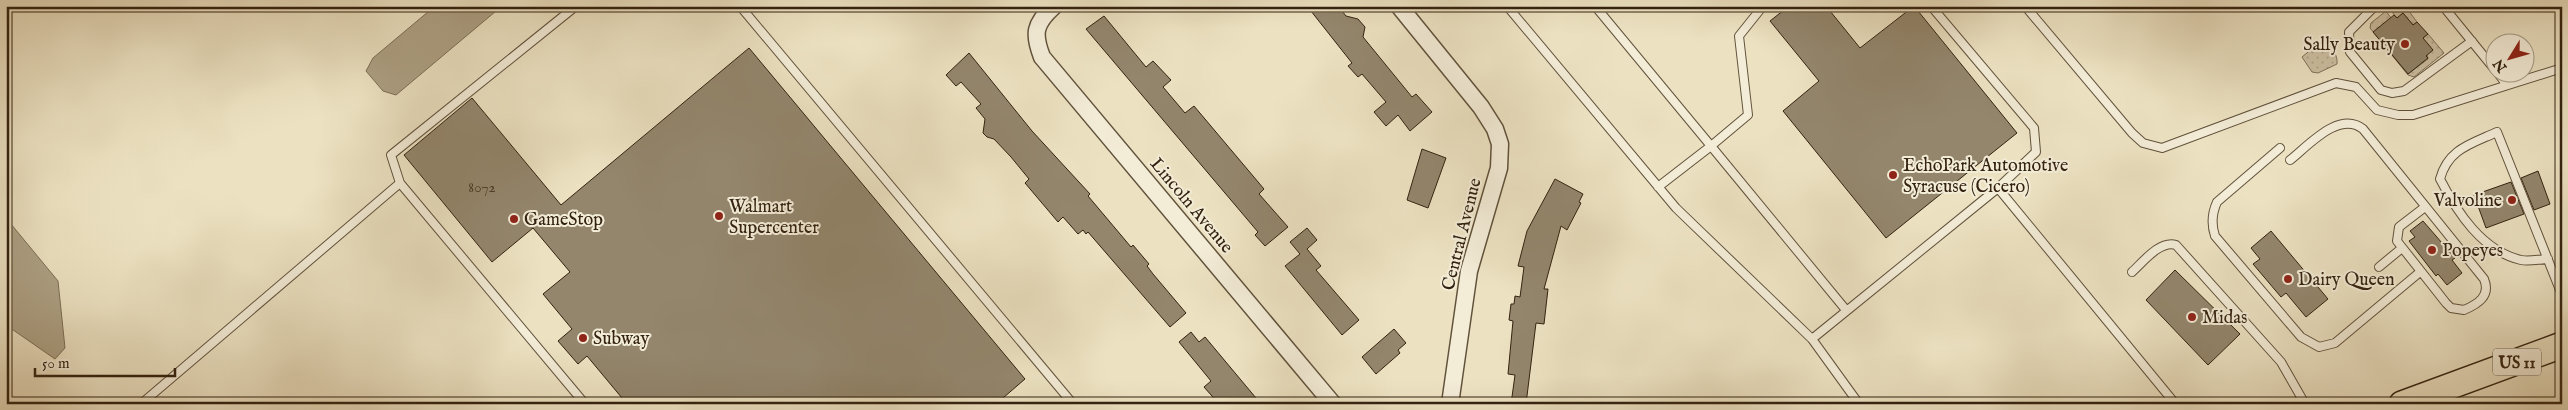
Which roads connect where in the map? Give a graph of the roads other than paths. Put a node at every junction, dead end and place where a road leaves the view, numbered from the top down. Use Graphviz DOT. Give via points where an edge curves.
graph roads {
  1 [pos="576,6"];
  2 [pos="740,6"];
  3 [pos="1054,6"];
  4 [pos="1398,6"];
  5 [pos="1507,6"];
  6 [pos="1595,6"];
  7 [pos="1763,6"];
  8 [pos="1931,6"];
  9 [pos="2025,6"];
  10 [pos="2375,6"];
  11 [pos="2443,6"];
  12 [pos="2472,41"];
  13 [pos="2486,59"];
  14 [pos="2562,68"];
  15 [pos="2504,82"];
  16 [pos="2507,85"];
  17 [pos="1711,146"];
  18 [pos="2280,148"];
  19 [pos="2290,160"];
  20 [pos="400,184"];
  21 [pos="1658,187"];
  22 [pos="1998,188"];
  23 [pos="2425,206"];
  24 [pos="2402,248"];
  25 [pos="2548,259"];
  26 [pos="2378,267"];
  27 [pos="2132,272"];
  28 [pos="2420,272"];
  29 [pos="2562,295"];
  30 [pos="1846,310"];
  31 [pos="1812,339"];
  32 [pos="2562,345"];
  33 [pos="2175,403"];
  34 [pos="141,404"];
  35 [pos="585,404"];
  36 [pos="1073,404"];
  37 [pos="1333,404"];
  38 [pos="1450,404"];
  39 [pos="1859,404"];
  40 [pos="2306,404"];
  41 [pos="2402,404"];
  1 -- 20 [label="lane" via="391,155"];
  2 -- 36 [label="lane"];
  3 -- 37 [label="street, Lincoln Avenue" via="1038,26 1035,39 1042,58"];
  4 -- 38 [label="street, Central Avenue" via="1481,107 1500,144 1499,168 1469,271"];
  5 -- 21 [label="lane"];
  6 -- 17 [label="lane"];
  7 -- 17 [label="lane" via="1739,36 1748,115"];
  8 -- 22 [label="lane" via="2034,128 2036,152"];
  9 -- 16 [label="lane" via="2132,133 2143,143 2162,148 2336,83 2356,87 2377,110 2398,115 2413,115"];
  10 -- 12 [label="lane" via="2349,32 2348,42 2350,52 2381,90 2392,94 2404,91"];
  11 -- 12 [label="lane"];
  12 -- 13 [label="lane"];
  14 -- 16 [label="lane"];
  15 -- 16 [label="lane"];
  17 -- 21 [label="lane"];
  17 -- 30 [label="lane"];
  18 -- 28 [label="lane" via="2217,202 2212,227 2216,236 2311,345 2319,348 2335,343"];
  19 -- 23 [label="lane" via="2338,124 2351,123 2358,126"];
  20 -- 34 [label="lane"];
  20 -- 35 [label="lane"];
  21 -- 31 [label="lane"];
  22 -- 30 [label="lane"];
  22 -- 33 [label="lane"];
  23 -- 24 [label="lane" via="2399,227 2398,241"];
  23 -- 28 [label="lane" via="2484,279 2486,294 2471,307 2457,311"];
  24 -- 26 [label="lane"];
  24 -- 28 [label="lane"];
  25 -- 25 [label="lane" via="2522,260 2494,249 2461,214 2440,179 2444,164 2462,148 2496,132"];
  25 -- 29 [label="lane"];
  27 -- 40 [label="lane" via="2163,245 2176,245 2281,362"];
  30 -- 31 [label="lane"];
  31 -- 39 [label="lane"];
  32 -- 41 [label="main road, US 11" via="2444,393"];
}
